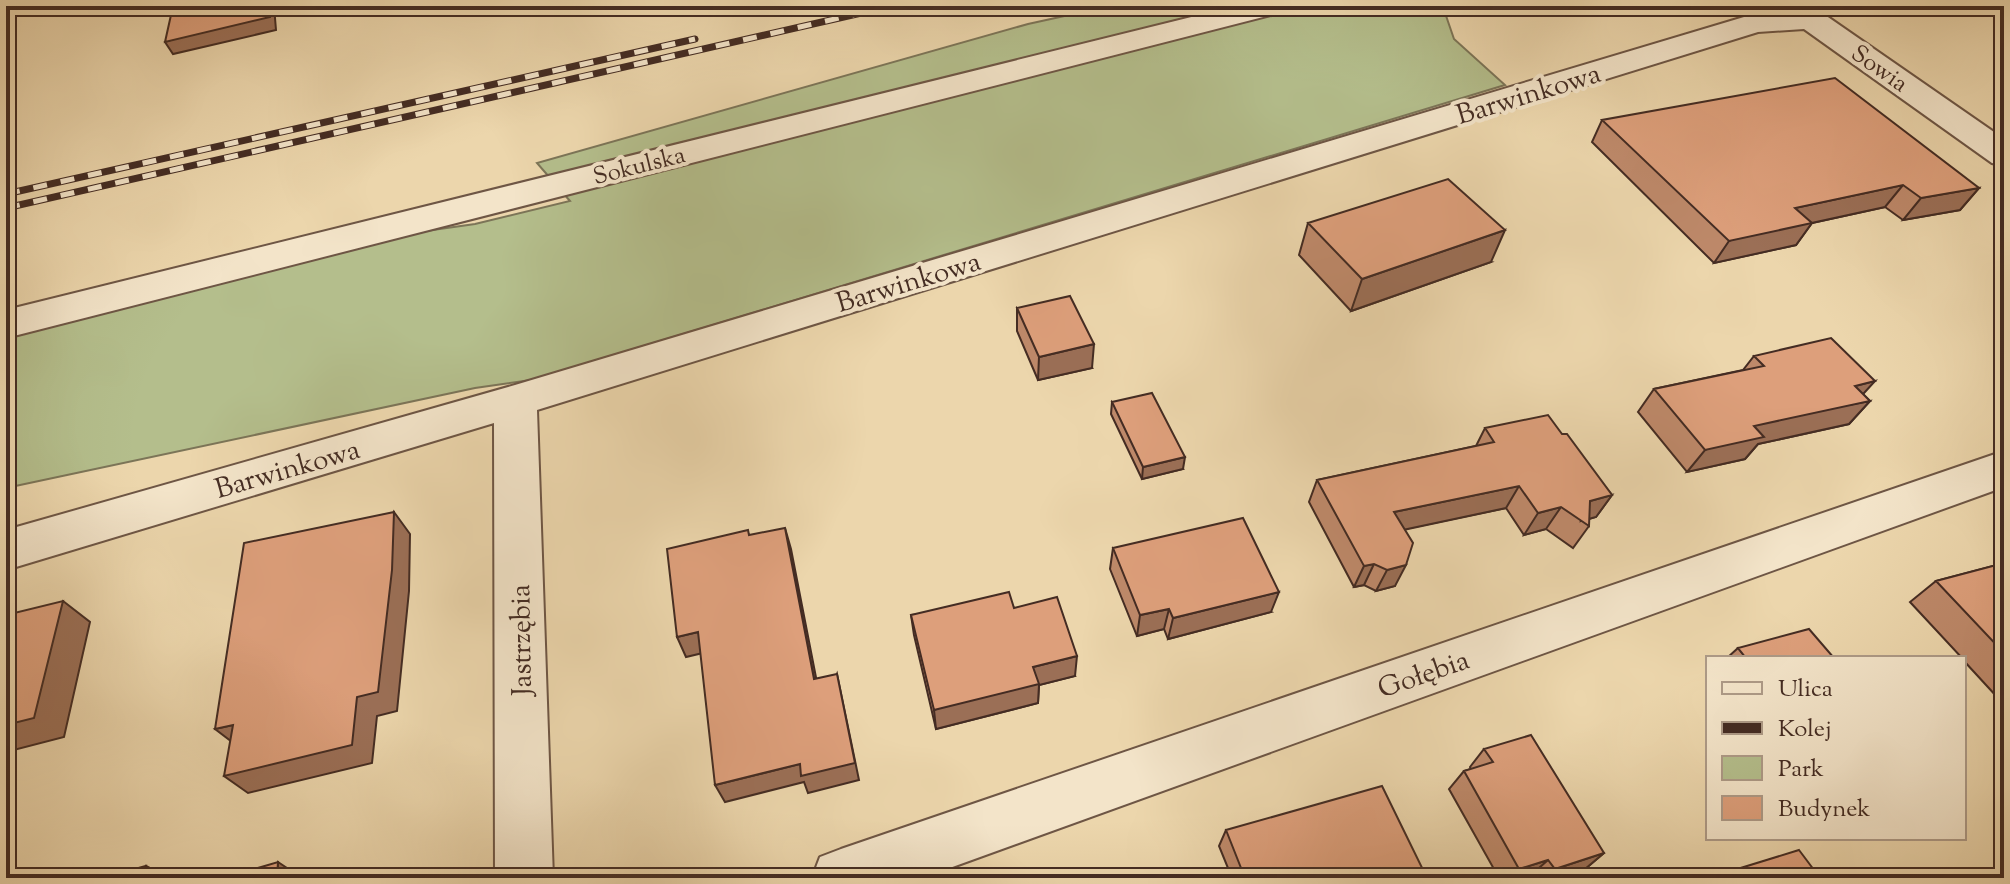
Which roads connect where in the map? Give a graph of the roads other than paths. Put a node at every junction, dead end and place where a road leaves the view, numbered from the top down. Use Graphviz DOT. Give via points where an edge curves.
graph roads {
  1 [pos="1272,6"];
  2 [pos="1801,12"];
  3 [pos="2004,117"];
  4 [pos="1968,129"];
  5 [pos="2004,155"];
  6 [pos="6,324"];
  7 [pos="515,401"];
  8 [pos="2004,469"];
  9 [pos="6,550"];
  10 [pos="524,878"];
  11 [pos="841,878"];
  1 -- 6 [label="street, Sokulska"];
  2 -- 4 [label="street, Sowia"];
  2 -- 7 [label="street, Barwinkowa"];
  3 -- 4 [label="street"];
  4 -- 5 [label="street, Sowia"];
  7 -- 9 [label="street, Barwinkowa"];
  7 -- 10 [label="street, Jastrzębia"];
  8 -- 11 [label="street, Gołębia"];
}
